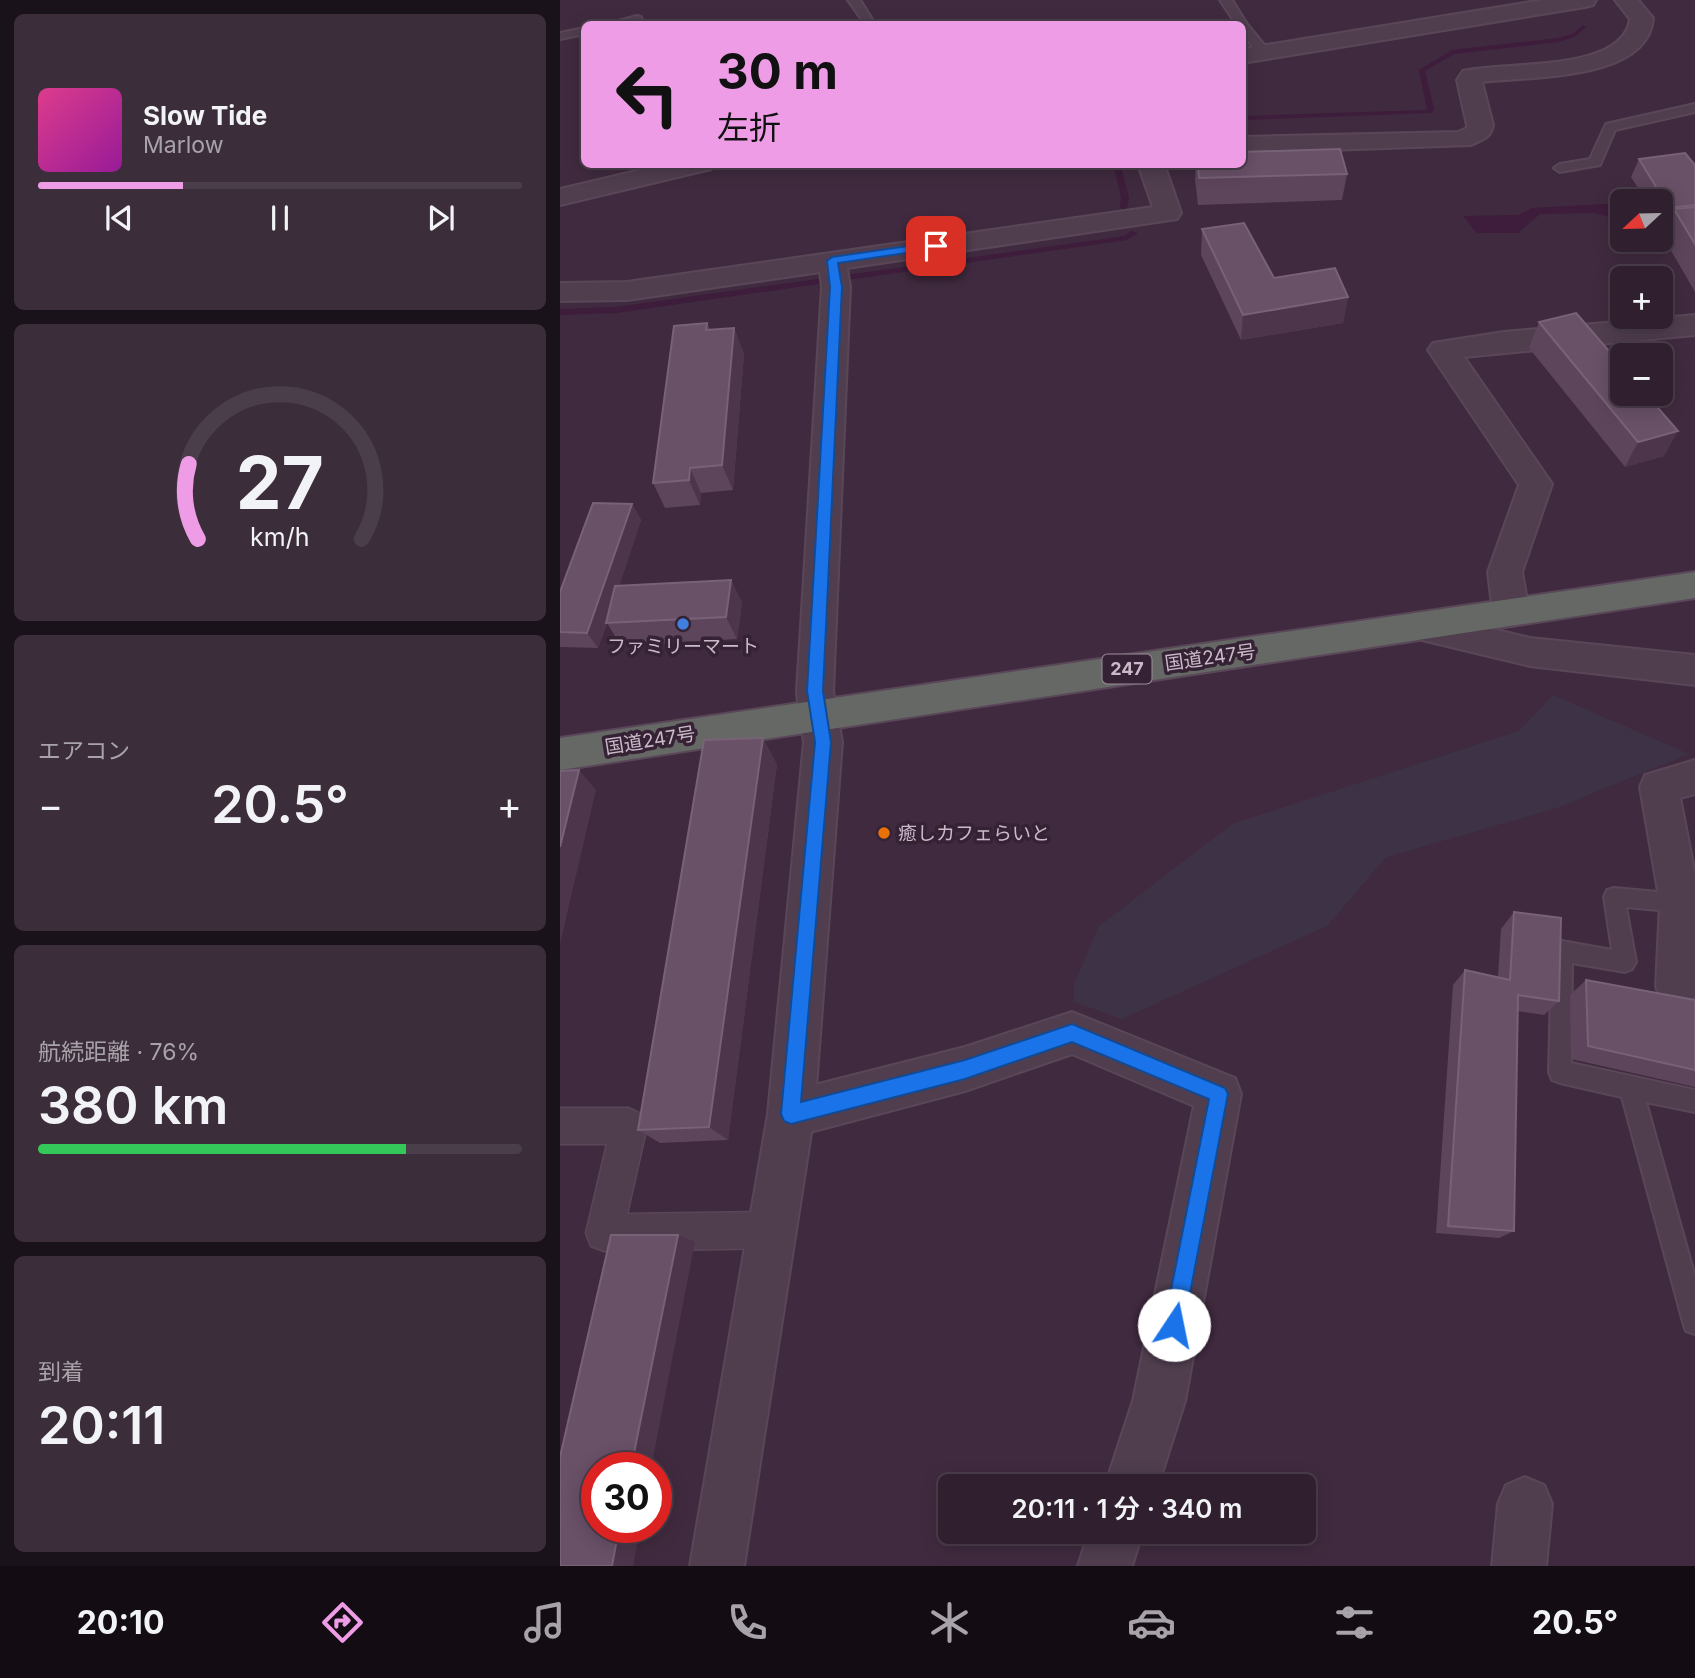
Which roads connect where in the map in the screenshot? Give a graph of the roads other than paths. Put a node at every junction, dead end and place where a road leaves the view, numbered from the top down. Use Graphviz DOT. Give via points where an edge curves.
graph roads {
  1 [pos="854,0"];
  2 [pos="1226,0"];
  3 [pos="1585,0"];
  4 [pos="1626,0"];
  5 [pos="868,21"];
  6 [pos="1239,21"];
  7 [pos="581,32"];
  8 [pos="560,36"];
  9 [pos="1246,36"];
  10 [pos="1253,54"];
  11 [pos="1695,108"];
  12 [pos="1246,145"];
  13 [pos="685,168"];
  14 [pos="1152,168"];
  15 [pos="1560,168"];
  16 [pos="560,197"];
  17 [pos="834,272"];
  18 [pos="560,292"];
  19 [pos="1695,325"];
  20 [pos="1695,586"];
  21 [pos="1511,612"];
  22 [pos="1422,626"];
  23 [pos="1695,670"];
  24 [pos="818,714"];
  25 [pos="560,754"];
  26 [pos="1695,777"];
  27 [pos="1688,904"];
  28 [pos="1677,987"];
  29 [pos="1631,1087"];
  30 [pos="1695,1101"];
  31 [pos="791,1114"];
  32 [pos="560,1126"];
  33 [pos="773,1230"];
  34 [pos="1695,1322"];
  35 [pos="1135,1474"];
  36 [pos="1525,1504"];
  37 [pos="1112,1544"];
  38 [pos="717,1566"];
  39 [pos="1105,1566"];
  40 [pos="1519,1566"];
  1 -- 5 [label="lane"];
  2 -- 6 [label="lane"];
  3 -- 10 [label="street"];
  4 -- 12 [label="street" via="1642,24 1620,53 1590,62 1472,76 1469,80 1480,125 1473,137"];
  7 -- 8 [label="lane"];
  9 -- 10 [label="lane"];
  11 -- 15 [label="lane" via="1611,127 1595,162"];
  13 -- 16 [label="street"];
  14 -- 17 [label="street" via="1168,213"];
  17 -- 18 [label="street" via="626,291"];
  17 -- 24 [label="street" via="815,691"];
  19 -- 21 [label="street" via="1443,350 1536,484 1505,572"];
  20 -- 21 [label="highway, 国道247号 / 247"];
  21 -- 22 [label="highway, 国道247号 / 247"];
  22 -- 23 [label="street" via="1530,652"];
  22 -- 24 [label="highway, 国道247号 / 247"];
  24 -- 25 [label="highway, 国道247号 / 247"];
  24 -- 31 [label="street" via="823,742"];
  26 -- 27 [label="street" via="1659,787"];
  27 -- 28 [label="street"];
  27 -- 29 [label="lane" via="1614,897 1625,962 1562,951 1560,1072"];
  29 -- 30 [label="lane"];
  29 -- 34 [label="lane"];
  31 -- 33 [label="street"];
  31 -- 35 [label="street" via="965,1069 1072,1033 1219,1094 1160,1401"];
  32 -- 33 [label="street" via="629,1126 604,1233"];
  33 -- 38 [label="street"];
  36 -- 40 [label="street"];
  37 -- 39 [label="street"];
}
